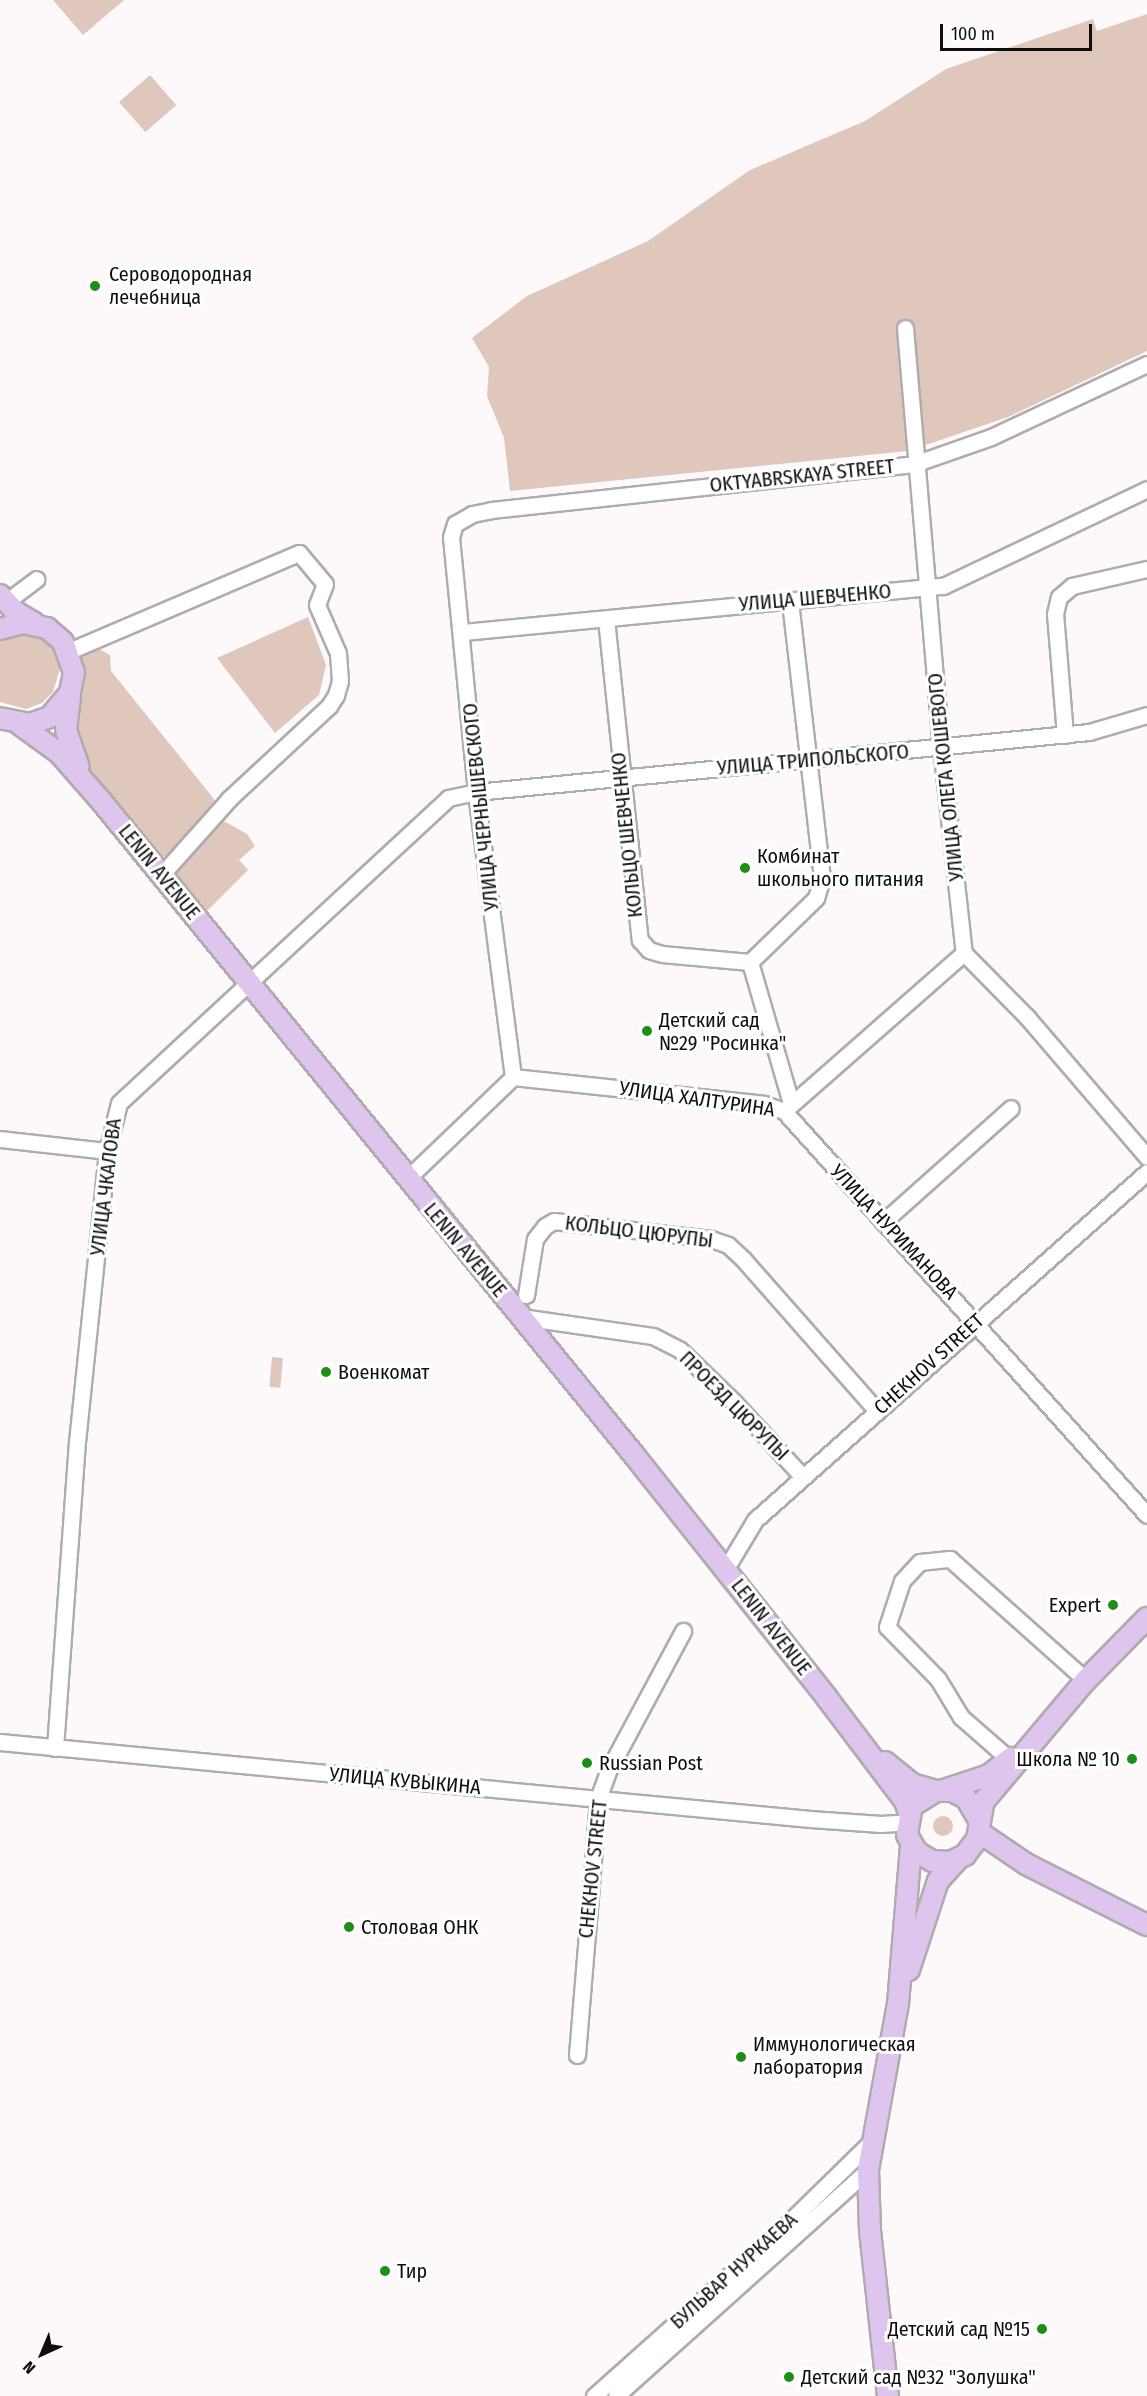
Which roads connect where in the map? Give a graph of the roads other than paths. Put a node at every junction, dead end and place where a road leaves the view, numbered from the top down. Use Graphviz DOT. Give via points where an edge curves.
graph roads {
  1 [pos="905,328"];
  2 [pos="1147,364"];
  3 [pos="914,464"];
  4 [pos="1147,489"];
  5 [pos="451,537"];
  6 [pos="1147,569"];
  7 [pos="36,579"];
  8 [pos="927,588"];
  9 [pos="3,599"];
  10 [pos="790,600"];
  11 [pos="606,619"];
  12 [pos="37,624"];
  13 [pos="0,629"];
  14 [pos="463,632"];
  15 [pos="69,651"];
  16 [pos="70,693"];
  17 [pos="1147,715"];
  18 [pos="0,718"];
  19 [pos="19,724"];
  20 [pos="1065,735"];
  21 [pos="943,748"];
  22 [pos="808,759"];
  23 [pos="621,779"];
  24 [pos="476,792"];
  25 [pos="102,802"];
  26 [pos="161,875"];
  27 [pos="964,953"];
  28 [pos="750,962"];
  29 [pos="247,982"];
  30 [pos="513,1077"];
  31 [pos="788,1107"];
  32 [pos="1011,1108"];
  33 [pos="0,1139"];
  34 [pos="106,1151"];
  35 [pos="1147,1157"];
  36 [pos="1147,1172"];
  37 [pos="412,1174"];
  38 [pos="883,1222"];
  39 [pos="526,1295"];
  40 [pos="520,1317"];
  41 [pos="976,1321"];
  42 [pos="877,1411"];
  43 [pos="802,1476"];
  44 [pos="1147,1515"];
  45 [pos="725,1570"];
  46 [pos="1147,1618"];
  47 [pos="683,1631"];
  48 [pos="1086,1680"];
  49 [pos="827,1698"];
  50 [pos="1043,1732"];
  51 [pos="0,1742"];
  52 [pos="55,1748"];
  53 [pos="1009,1759"];
  54 [pos="940,1790"];
  55 [pos="598,1799"];
  56 [pos="978,1825"];
  57 [pos="909,1829"];
  58 [pos="964,1855"];
  59 [pos="1026,1864"];
  60 [pos="1147,1925"];
  61 [pos="898,2004"];
  62 [pos="577,2055"];
  63 [pos="871,2142"];
  64 [pos="868,2170"];
  65 [pos="594,2396"];
  66 [pos="616,2396"];
  67 [pos="888,2396"];
  1 -- 3 [label="street, УЛИЦА ОЛЕГА КОШЕВОГО"];
  2 -- 3 [label="street, OKTYABRSKAYA STREET" via="992,437"];
  3 -- 5 [label="street, OKTYABRSKAYA STREET" via="492,510 464,518 452,529"];
  3 -- 8 [label="street, УЛИЦА ОЛЕГА КОШЕВОГО"];
  4 -- 8 [label="street, УЛИЦА ШЕВЧЕНКО" via="964,579"];
  5 -- 14 [label="street, УЛИЦА ЧЕРНЫШЕВСКОГО"];
  6 -- 20 [label="street" via="1072,586 1059,597 1055,614"];
  7 -- 9 [label="street"];
  8 -- 10 [label="street, УЛИЦА ШЕВЧЕНКО"];
  8 -- 21 [label="street, УЛИЦА ОЛЕГА КОШЕВОГО"];
  9 -- 12 [label="main road"];
  10 -- 11 [label="street, УЛИЦА ШЕВЧЕНКО"];
  10 -- 22 [label="street"];
  11 -- 14 [label="street, УЛИЦА ШЕВЧЕНКО"];
  11 -- 23 [label="street, КОЛЬЦО ШЕВЧЕНКО"];
  12 -- 13 [label="main road"];
  12 -- 15 [label="main road" via="56,634"];
  14 -- 24 [label="street, УЛИЦА ЧЕРНЫШЕВСКОГО"];
  15 -- 16 [label="main road, LENIN AVENUE" via="74,672"];
  15 -- 26 [label="street" via="299,553 325,584 317,605 338,653 340,681 336,695 329,706 229,799"];
  16 -- 19 [label="main road" via="50,717"];
  16 -- 25 [label="main road, LENIN AVENUE" via="66,730 70,747"];
  17 -- 20 [label="street, УЛИЦА ТРИПОЛЬСКОГО" via="1122,725"];
  18 -- 19 [label="main road"];
  19 -- 25 [label="main road, LENIN AVENUE" via="59,753"];
  20 -- 21 [label="street, УЛИЦА ТРИПОЛЬСКОГО"];
  21 -- 22 [label="street, УЛИЦА ТРИПОЛЬСКОГО"];
  21 -- 27 [label="street, УЛИЦА ОЛЕГА КОШЕВОГО"];
  22 -- 23 [label="street, УЛИЦА ТРИПОЛЬСКОГО"];
  22 -- 28 [label="street" via="822,878 816,898"];
  23 -- 24 [label="street, УЛИЦА ТРИПОЛЬСКОГО"];
  23 -- 28 [label="street, КОЛЬЦО ШЕВЧЕНКО" via="640,939 649,950 662,954"];
  24 -- 29 [label="street, УЛИЦА ЧКАЛОВА" via="448,798"];
  24 -- 30 [label="street, УЛИЦА ЧЕРНЫШЕВСКОГО"];
  25 -- 26 [label="main road, LENIN AVENUE"];
  26 -- 29 [label="main road, LENIN AVENUE"];
  27 -- 31 [label="street, УЛИЦА ХАЛТУРИНА"];
  27 -- 35 [label="street" via="1028,1017"];
  28 -- 31 [label="street"];
  29 -- 34 [label="street, УЛИЦА ЧКАЛОВА" via="118,1103"];
  29 -- 40 [label="main road, LENIN AVENUE"];
  30 -- 31 [label="street, УЛИЦА ХАЛТУРИНА"];
  30 -- 37 [label="street"];
  31 -- 38 [label="street, УЛИЦА НУРИМАНОВА"];
  32 -- 38 [label="street"];
  33 -- 34 [label="street"];
  34 -- 52 [label="street, УЛИЦА ЧКАЛОВА" via="76,1453"];
  36 -- 41 [label="street, CHEKHOV STREET"];
  38 -- 41 [label="street, УЛИЦА НУРИМАНОВА"];
  39 -- 42 [label="street, КОЛЬЦО ЦЮРУПЫ" via="535,1239 554,1221 711,1239 728,1245 743,1259"];
  40 -- 43 [label="street, ПРОЕЗД ЦЮРУПЫ" via="653,1336 680,1350"];
  40 -- 45 [label="main road, LENIN AVENUE"];
  41 -- 42 [label="street, CHEKHOV STREET"];
  41 -- 44 [label="street, УЛИЦА НУРИМАНОВА"];
  42 -- 43 [label="street, CHEKHOV STREET"];
  43 -- 45 [label="street, CHEKHOV STREET" via="748,1528"];
  45 -- 49 [label="main road, LENIN AVENUE"];
  46 -- 48 [label="main road"];
  47 -- 55 [label="street, CHEKHOV STREET" via="608,1772"];
  48 -- 50 [label="main road"];
  48 -- 53 [label="street" via="950,1558 926,1560 914,1569 898,1588 886,1619 889,1632 939,1679 961,1717"];
  49 -- 54 [label="main road, LENIN AVENUE" via="901,1776 924,1789"];
  49 -- 57 [label="main road, LENIN AVENUE" via="905,1801"];
  50 -- 53 [label="main road"];
  50 -- 56 [label="main road" via="984,1801"];
  51 -- 52 [label="street, УЛИЦА КУВЫКИНА"];
  52 -- 55 [label="street, УЛИЦА КУВЫКИНА"];
  53 -- 54 [label="main road" via="989,1774"];
  54 -- 56 [label="main road" via="966,1798"];
  54 -- 57 [label="main road" via="917,1801"];
  55 -- 57 [label="street, УЛИЦА КУВЫКИНА"];
  55 -- 62 [label="street, CHEKHOV STREET"];
  56 -- 58 [label="main road"];
  56 -- 59 [label="main road"];
  57 -- 58 [label="main road" via="932,1861"];
  57 -- 61 [label="main road"];
  58 -- 59 [label="main road" via="994,1853"];
  58 -- 61 [label="main road" via="938,1881"];
  59 -- 60 [label="main road"];
  61 -- 63 [label="main road"];
  63 -- 64 [label="main road"];
  63 -- 65 [label="street, БУЛЬВАР НУРКАЕВА" via="789,2222"];
  64 -- 66 [label="street, БУЛЬВАР НУРКАЕВА"];
  64 -- 67 [label="main road" via="870,2231"];
}
